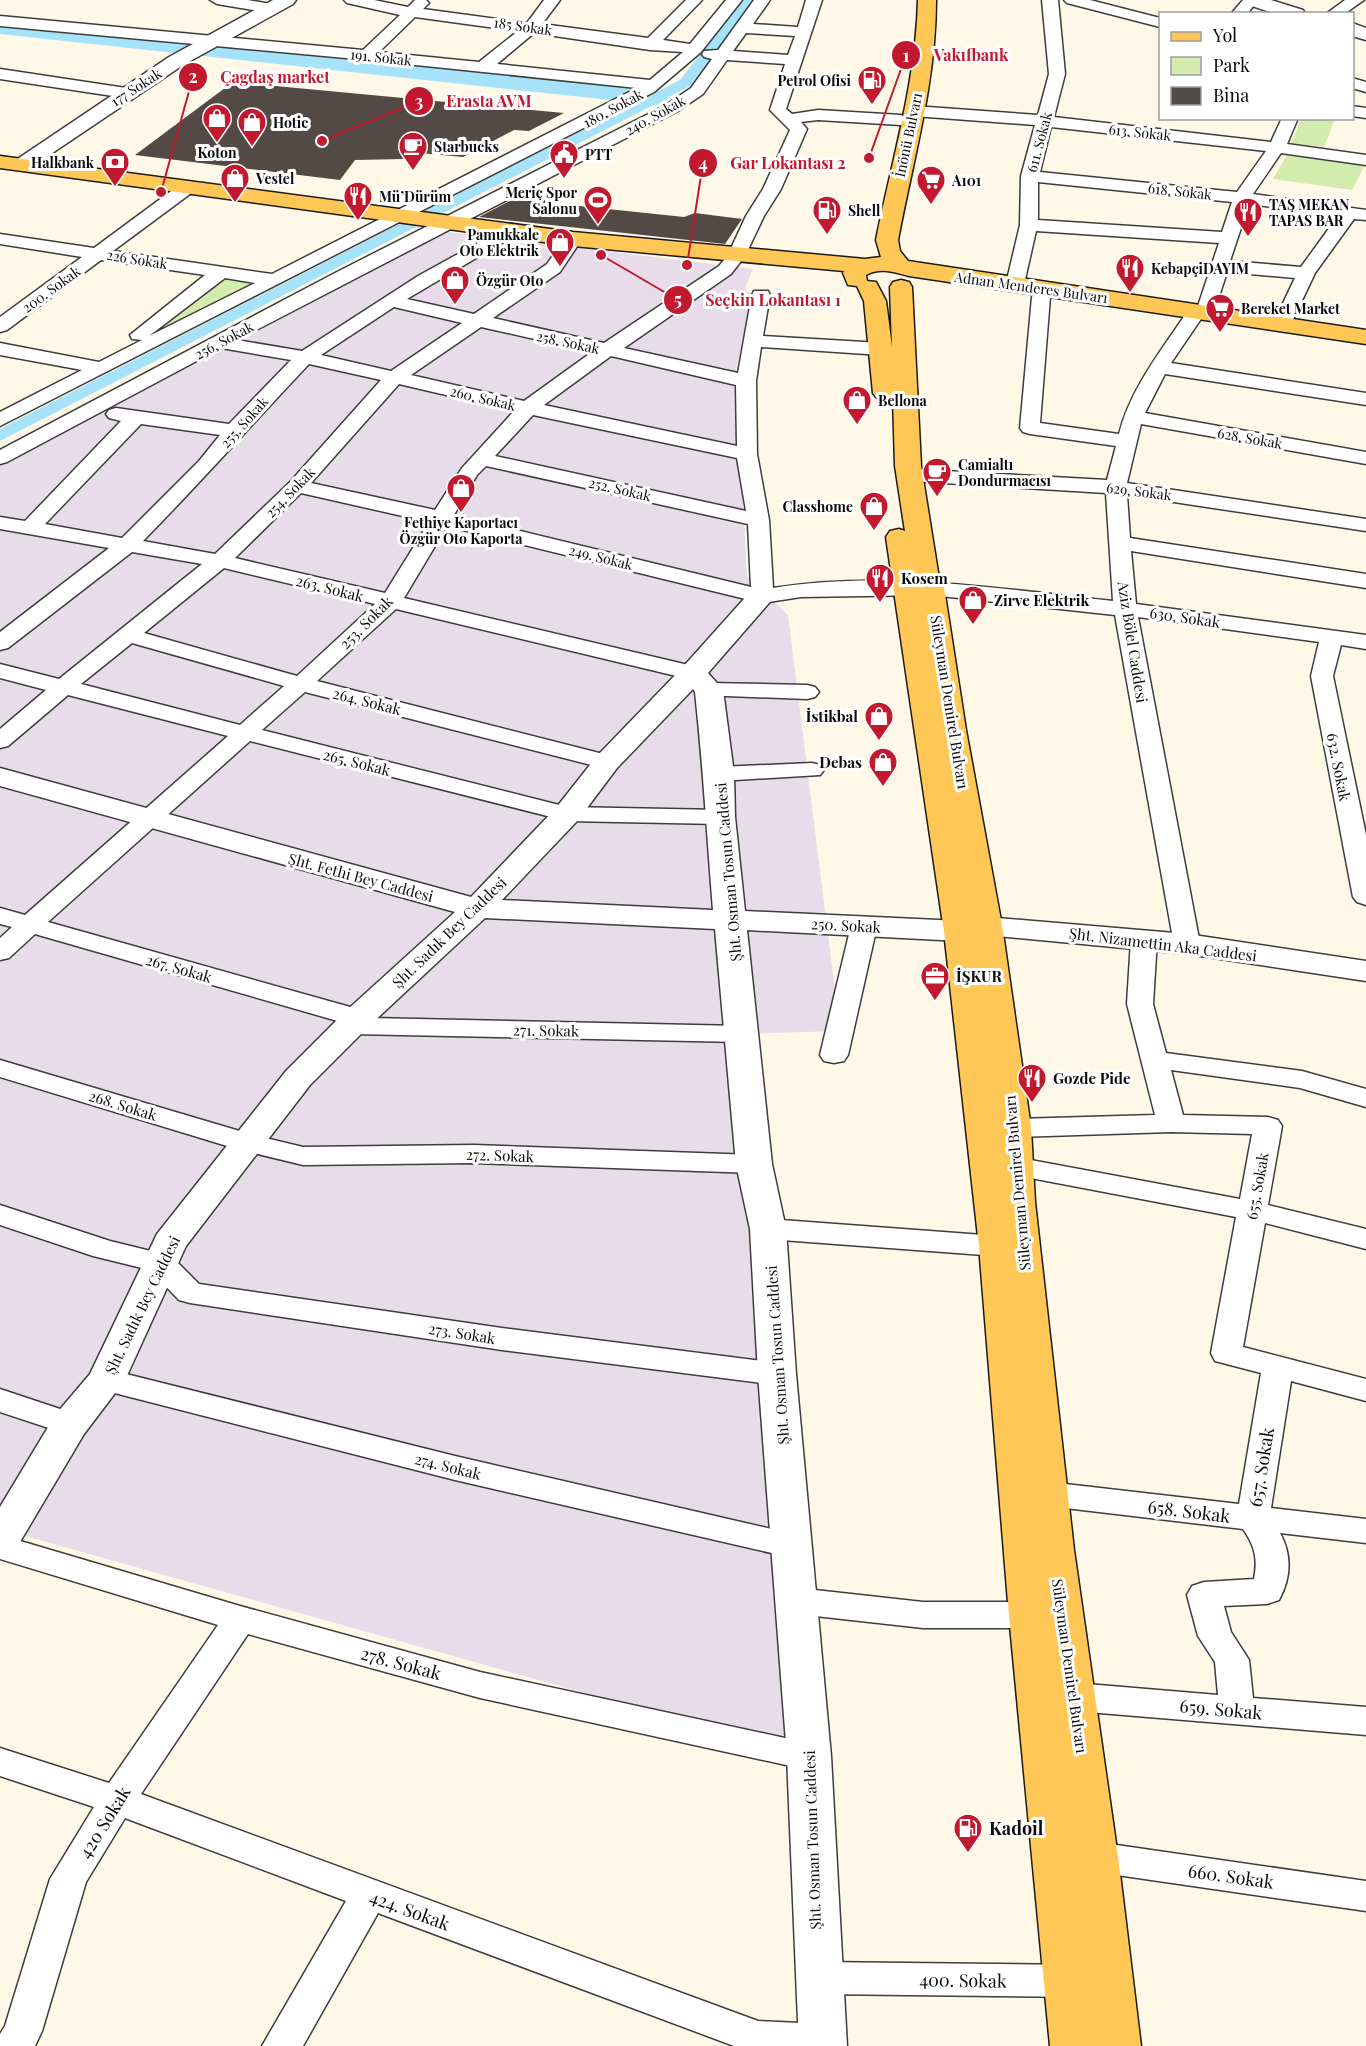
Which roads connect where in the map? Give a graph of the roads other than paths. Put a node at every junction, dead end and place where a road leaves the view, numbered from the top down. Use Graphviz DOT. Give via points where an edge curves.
graph roads {
  1 [pos="217,0"];
  2 [pos="352,0"];
  3 [pos="425,0"];
  4 [pos="552,0"];
  5 [pos="693,0"];
  6 [pos="734,0"];
  7 [pos="762,0"];
  8 [pos="814,0"];
  9 [pos="913,0"];
  10 [pos="927,0"];
  11 [pos="1050,0"];
  12 [pos="1072,0"];
  13 [pos="1252,0"];
  14 [pos="1356,0"];
  15 [pos="279,4"];
  16 [pos="1286,8"];
  17 [pos="410,12"];
  18 [pos="1241,12"];
  19 [pos="1336,12"];
  20 [pos="1159,22"];
  21 [pos="532,27"];
  22 [pos="743,27"];
  23 [pos="1,30"];
  24 [pos="804,32"];
  25 [pos="650,45"];
  26 [pos="200,46"];
  27 [pos="694,52"];
  28 [pos="367,55"];
  29 [pos="718,55"];
  30 [pos="796,60"];
  31 [pos="483,67"];
  32 [pos="4,78"];
  33 [pos="651,87"];
  34 [pos="913,89"];
  35 [pos="126,93"];
  36 [pos="907,116"];
  37 [pos="788,119"];
  38 [pos="1174,120"];
  39 [pos="1289,120"];
  40 [pos="1045,121"];
  41 [pos="1167,135"];
  42 [pos="1277,147"];
  43 [pos="1366,160"];
  44 [pos="0,162"];
  45 [pos="23,164"];
  46 [pos="1030,176"];
  47 [pos="1253,183"];
  48 [pos="188,187"];
  49 [pos="1242,198"];
  50 [pos="1328,210"];
  51 [pos="1357,214"];
  52 [pos="406,216"];
  53 [pos="442,221"];
  54 [pos="1029,225"];
  55 [pos="509,231"];
  56 [pos="1228,238"];
  57 [pos="0,239"];
  58 [pos="573,239"];
  59 [pos="101,253"];
  60 [pos="736,256"];
  61 [pos="1221,266"];
  62 [pos="221,272"];
  63 [pos="1306,273"];
  64 [pos="885,276"];
  65 [pos="274,280"];
  66 [pos="1015,284"];
  67 [pos="761,295"];
  68 [pos="1041,297"];
  69 [pos="391,301"];
  70 [pos="1199,316"];
  71 [pos="477,322"];
  72 [pos="1282,324"];
  73 [pos="0,326"];
  74 [pos="1366,337"];
  75 [pos="219,342"];
  76 [pos="752,342"];
  77 [pos="1366,346"];
  78 [pos="0,349"];
  79 [pos="881,349"];
  80 [pos="606,351"];
  81 [pos="129,353"];
  82 [pos="305,357"];
  83 [pos="1159,367"];
  84 [pos="101,368"];
  85 [pos="394,378"];
  86 [pos="746,381"];
  87 [pos="1366,399"];
  88 [pos="528,408"];
  89 [pos="93,409"];
  90 [pos="1133,417"];
  91 [pos="135,418"];
  92 [pos="0,420"];
  93 [pos="234,431"];
  94 [pos="1125,441"];
  95 [pos="747,454"];
  96 [pos="0,458"];
  97 [pos="1366,458"];
  98 [pos="483,459"];
  99 [pos="910,475"];
  100 [pos="297,486"];
  101 [pos="1116,486"];
  102 [pos="441,518"];
  103 [pos="758,520"];
  104 [pos="0,523"];
  105 [pos="1366,525"];
  106 [pos="29,529"];
  107 [pos="1120,543"];
  108 [pos="126,546"];
  109 [pos="220,561"];
  110 [pos="1366,581"];
  111 [pos="918,588"];
  112 [pos="762,596"];
  113 [pos="390,603"];
  114 [pos="1125,609"];
  115 [pos="127,635"];
  116 [pos="1332,638"];
  117 [pos="1366,642"];
  118 [pos="0,643"];
  119 [pos="0,671"];
  120 [pos="701,682"];
  121 [pos="301,684"];
  122 [pos="62,688"];
  123 [pos="807,692"];
  124 [pos="243,734"];
  125 [pos="0,741"];
  126 [pos="607,762"];
  127 [pos="812,770"];
  128 [pos="719,774"];
  129 [pos="0,777"];
  130 [pos="567,814"];
  131 [pos="720,817"];
  132 [pos="146,819"];
  133 [pos="1366,897"];
  134 [pos="477,908"];
  135 [pos="0,916"];
  136 [pos="732,919"];
  137 [pos="29,926"];
  138 [pos="864,926"];
  139 [pos="973,928"];
  140 [pos="1144,940"];
  141 [pos="1187,944"];
  142 [pos="0,952"];
  143 [pos="1366,971"];
  144 [pos="355,1022"];
  145 [pos="741,1034"];
  146 [pos="834,1055"];
  147 [pos="1156,1060"];
  148 [pos="0,1068"];
  149 [pos="1366,1098"];
  150 [pos="1171,1123"];
  151 [pos="1014,1128"];
  152 [pos="247,1143"];
  153 [pos="754,1164"];
  154 [pos="1016,1166"];
  155 [pos="1253,1211"];
  156 [pos="0,1215"];
  157 [pos="768,1229"];
  158 [pos="1366,1239"];
  159 [pos="997,1246"];
  160 [pos="160,1263"];
  161 [pos="1276,1368"];
  162 [pos="777,1374"];
  163 [pos="106,1380"];
  164 [pos="1366,1390"];
  165 [pos="0,1400"];
  166 [pos="70,1424"];
  167 [pos="1048,1494"];
  168 [pos="1253,1518"];
  169 [pos="1366,1531"];
  170 [pos="0,1541"];
  171 [pos="793,1546"];
  172 [pos="0,1547"];
  173 [pos="797,1601"];
  174 [pos="1030,1615"];
  175 [pos="240,1619"];
  176 [pos="1075,1697"];
  177 [pos="1238,1711"];
  178 [pos="1366,1721"];
  179 [pos="809,1756"];
  180 [pos="0,1762"];
  181 [pos="117,1800"];
  182 [pos="1096,1857"];
  183 [pos="369,1895"];
  184 [pos="1366,1896"];
  185 [pos="818,1978"];
  186 [pos="1109,1979"];
  187 [pos="1066,1982"];
  188 [pos="823,2044"];
  189 [pos="14,2046"];
  190 [pos="282,2046"];
  191 [pos="1074,2046"];
  192 [pos="1117,2046"];
  1 -- 15 [label="street"];
  2 -- 17 [label="street, 185 Sokak"];
  3 -- 17 [label="street"];
  4 -- 21 [label="street"];
  5 -- 25 [label="street"];
  6 -- 27 [label="street, 180. Sokak"];
  7 -- 22 [label="street, 240. Sokak"];
  8 -- 24 [label="street"];
  9 -- 34 [label="main road, İnönü Bulvarı"];
  10 -- 34 [label="main road, İnönü Bulvarı" via="928,32"];
  11 -- 40 [label="street, 611. Sokak" via="1057,74"];
  12 -- 20 [label="street"];
  13 -- 16 [label="street"];
  13 -- 18 [label="street"];
  14 -- 19 [label="street"];
  15 -- 26 [label="street, 177 Sokak"];
  17 -- 21 [label="street, 185 Sokak"];
  17 -- 28 [label="street"];
  21 -- 25 [label="street, 185 Sokak"];
  21 -- 31 [label="street"];
  22 -- 24 [label="street"];
  22 -- 29 [label="street, 240. Sokak"];
  23 -- 26 [label="street, 191. Sokak"];
  24 -- 30 [label="street"];
  25 -- 27 [label="street, 185 Sokak"];
  26 -- 28 [label="street, 191. Sokak"];
  26 -- 35 [label="street, 177 Sokak"];
  27 -- 29 [label="street, 185 Sokak"];
  27 -- 33 [label="street, 180. Sokak"];
  28 -- 31 [label="street, 191. Sokak"];
  29 -- 30 [label="street, 185 Sokak"];
  29 -- 53 [label="street, 240. Sokak" via="697,91 672,108"];
  30 -- 37 [label="street" via="778,110"];
  31 -- 33 [label="street, 191. Sokak"];
  32 -- 35 [label="street"];
  33 -- 52 [label="street, 180. Sokak"];
  34 -- 36 [label="main road, İnönü Bulvarı"];
  35 -- 45 [label="street, 177 Sokak"];
  36 -- 37 [label="street, 613. Sokak" via="818,115"];
  36 -- 40 [label="street, 613. Sokak"];
  36 -- 64 [label="main road, İnönü Bulvarı"];
  36 -- 64 [label="main road, İnönü Bulvarı" via="886,197"];
  37 -- 60 [label="street, 253. Sokak" via="799,129"];
  38 -- 41 [label="street"];
  39 -- 42 [label="street, Aziz Bölel Caddesi"];
  40 -- 41 [label="street, 613. Sokak"];
  40 -- 46 [label="street, 611. Sokak"];
  41 -- 42 [label="street, 613. Sokak"];
  42 -- 43 [label="street, 613. Sokak"];
  42 -- 47 [label="street, Aziz Bölel Caddesi"];
  44 -- 45 [label="main road, Adnan Menderes Bulvarı"];
  45 -- 48 [label="main road, Adnan Menderes Bulvarı"];
  46 -- 49 [label="street, 618. Sokak"];
  46 -- 54 [label="street, 611. Sokak"];
  47 -- 49 [label="street, Aziz Bölel Caddesi"];
  47 -- 50 [label="street" via="1343,199 1337,208"];
  48 -- 52 [label="main road, Adnan Menderes Bulvarı"];
  48 -- 59 [label="street, 200. Sokak"];
  49 -- 50 [label="street, 618. Sokak"];
  49 -- 56 [label="street, Aziz Bölel Caddesi"];
  50 -- 51 [label="street, 618. Sokak"];
  51 -- 63 [label="street"];
  52 -- 53 [label="main road, Adnan Menderes Bulvarı"];
  52 -- 65 [label="street, 256. Sokak"];
  53 -- 55 [label="main road, Adnan Menderes Bulvarı"];
  53 -- 75 [label="street, 256. Sokak"];
  54 -- 56 [label="street"];
  54 -- 66 [label="street, 611. Sokak"];
  55 -- 58 [label="main road, Adnan Menderes Bulvarı"];
  55 -- 69 [label="street, 255. Sokak"];
  56 -- 61 [label="street, Aziz Bölel Caddesi"];
  57 -- 59 [label="street, 226 Sokak"];
  58 -- 60 [label="main road, Adnan Menderes Bulvarı"];
  58 -- 71 [label="street, 254. Sokak" via="554,268"];
  59 -- 62 [label="street, 226 Sokak"];
  59 -- 73 [label="street, 200. Sokak"];
  60 -- 64 [label="main road, Adnan Menderes Bulvarı"];
  60 -- 80 [label="street, 253. Sokak" via="725,270"];
  61 -- 63 [label="street"];
  61 -- 70 [label="street, Aziz Bölel Caddesi"];
  62 -- 65 [label="street, 226 Sokak"];
  62 -- 81 [label="street" via="133,340 128,346"];
  63 -- 72 [label="street"];
  64 -- 66 [label="main road, Adnan Menderes Bulvarı"];
  64 -- 68 [label="main road, Adnan Menderes Bulvarı"];
  64 -- 79 [label="main road, Süleyman Demirel Bulvarı" via="874,301"];
  64 -- 99 [label="main road, Süleyman Demirel Bulvarı"];
  65 -- 81 [label="street, 256. Sokak"];
  66 -- 70 [label="main road, Adnan Menderes Bulvarı"];
  67 -- 76 [label="street"];
  68 -- 70 [label="main road, Adnan Menderes Bulvarı"];
  68 -- 94 [label="street" via="1030,428"];
  69 -- 71 [label="street, 258. Sokak"];
  69 -- 82 [label="street, 255. Sokak"];
  70 -- 72 [label="main road, Adnan Menderes Bulvarı"];
  70 -- 77 [label="main road, Adnan Menderes Bulvarı"];
  70 -- 83 [label="street, Aziz Bölel Caddesi"];
  71 -- 80 [label="street, 258. Sokak"];
  71 -- 85 [label="street, 254. Sokak"];
  72 -- 74 [label="main road, Adnan Menderes Bulvarı"];
  75 -- 82 [label="street, 260. Sokak"];
  75 -- 89 [label="street, 256. Sokak"];
  76 -- 79 [label="street"];
  76 -- 86 [label="street"];
  78 -- 84 [label="street"];
  79 -- 111 [label="main road, Süleyman Demirel Bulvarı" via="891,477"];
  80 -- 86 [label="street, 258. Sokak"];
  80 -- 88 [label="street, 253. Sokak"];
  81 -- 84 [label="street, 256. Sokak"];
  82 -- 85 [label="street, 260. Sokak"];
  82 -- 93 [label="street, 255. Sokak"];
  83 -- 87 [label="street"];
  83 -- 90 [label="street, Aziz Bölel Caddesi"];
  84 -- 92 [label="street, 256. Sokak"];
  85 -- 88 [label="street, 260. Sokak"];
  85 -- 100 [label="street, 254. Sokak"];
  86 -- 95 [label="street"];
  88 -- 95 [label="street, 260. Sokak"];
  88 -- 98 [label="street, 253. Sokak"];
  89 -- 91 [label="street"];
  89 -- 96 [label="street, 256. Sokak"];
  90 -- 94 [label="street, Aziz Bölel Caddesi"];
  90 -- 97 [label="street, 628. Sokak"];
  91 -- 93 [label="street"];
  91 -- 106 [label="street"];
  93 -- 108 [label="street, 255. Sokak"];
  94 -- 101 [label="street, Aziz Bölel Caddesi"];
  95 -- 103 [label="street"];
  98 -- 102 [label="street, 253. Sokak" via="469,472"];
  98 -- 103 [label="street, 252. Sokak"];
  99 -- 101 [label="street, 629. Sokak"];
  99 -- 111 [label="main road, Süleyman Demirel Bulvarı" via="925,572"];
  100 -- 102 [label="street, 249. Sokak"];
  100 -- 109 [label="street, 254. Sokak"];
  101 -- 105 [label="street, 629. Sokak"];
  101 -- 107 [label="street, Aziz Bölel Caddesi"];
  102 -- 112 [label="street, 249. Sokak"];
  102 -- 113 [label="street, 253. Sokak"];
  103 -- 112 [label="street"];
  104 -- 106 [label="street, 263. Sokak"];
  106 -- 108 [label="street, 263. Sokak"];
  107 -- 110 [label="street"];
  107 -- 114 [label="street, Aziz Bölel Caddesi"];
  108 -- 109 [label="street, 263. Sokak"];
  108 -- 118 [label="street, 255. Sokak"];
  109 -- 113 [label="street, 263. Sokak"];
  109 -- 115 [label="street, 254. Sokak"];
  111 -- 112 [label="street, 630. Sokak" via="801,590"];
  111 -- 114 [label="street, 630. Sokak"];
  111 -- 139 [label="main road, Süleyman Demirel Bulvarı" via="952,730"];
  112 -- 120 [label="street, Şht. Sadık Bey Caddesi"];
  113 -- 120 [label="street, 263. Sokak"];
  113 -- 121 [label="street, 253. Sokak"];
  114 -- 116 [label="street, 630. Sokak"];
  114 -- 141 [label="street, Aziz Bölel Caddesi"];
  115 -- 121 [label="street, 264. Sokak"];
  115 -- 122 [label="street, 254. Sokak"];
  116 -- 117 [label="street, 630. Sokak"];
  116 -- 133 [label="street, 632. Sokak" via="1322,676"];
  119 -- 122 [label="street, 265. Sokak"];
  120 -- 123 [label="street, 263. Sokak"];
  120 -- 126 [label="street, Şht. Sadık Bey Caddesi"];
  120 -- 128 [label="street, Şht. Osman Tosun Caddesi"];
  121 -- 124 [label="street, 253. Sokak"];
  121 -- 126 [label="street, 264. Sokak"];
  122 -- 124 [label="street, 265. Sokak"];
  122 -- 125 [label="street, 254. Sokak"];
  124 -- 130 [label="street, 265. Sokak"];
  124 -- 132 [label="street, 253. Sokak"];
  126 -- 130 [label="street, Şht. Sadık Bey Caddesi"];
  127 -- 128 [label="street"];
  128 -- 131 [label="street, Şht. Osman Tosun Caddesi"];
  129 -- 132 [label="street, Şht. Fethi Bey Caddesi"];
  130 -- 131 [label="street, 265. Sokak"];
  130 -- 134 [label="street, Şht. Sadık Bey Caddesi"];
  131 -- 136 [label="street, Şht. Osman Tosun Caddesi"];
  132 -- 134 [label="street, Şht. Fethi Bey Caddesi"];
  132 -- 137 [label="street, 253. Sokak"];
  134 -- 136 [label="street, Şht. Fethi Bey Caddesi"];
  134 -- 144 [label="street, Şht. Sadık Bey Caddesi"];
  135 -- 137 [label="street, 267. Sokak"];
  136 -- 138 [label="street, 250. Sokak"];
  136 -- 145 [label="street, Şht. Osman Tosun Caddesi"];
  137 -- 142 [label="street, 253. Sokak"];
  137 -- 144 [label="street, 267. Sokak"];
  138 -- 139 [label="street, 250. Sokak"];
  138 -- 146 [label="street"];
  139 -- 140 [label="street, Şht. Nizamettin Aka Caddesi"];
  139 -- 151 [label="main road, Süleyman Demirel Bulvarı"];
  139 -- 159 [label="main road, Süleyman Demirel Bulvarı"];
  140 -- 141 [label="street, Şht. Nizamettin Aka Caddesi"];
  140 -- 147 [label="street" via="1140,1004"];
  141 -- 143 [label="street, Şht. Nizamettin Aka Caddesi"];
  144 -- 145 [label="street, 271. Sokak"];
  144 -- 152 [label="street, Şht. Sadık Bey Caddesi" via="298,1078"];
  145 -- 153 [label="street, Şht. Osman Tosun Caddesi"];
  147 -- 149 [label="street" via="1302,1080"];
  147 -- 150 [label="street"];
  148 -- 152 [label="street, 268. Sokak"];
  150 -- 151 [label="street, 655. Sokak"];
  150 -- 155 [label="street, 655. Sokak" via="1268,1126"];
  151 -- 154 [label="main road, Süleyman Demirel Bulvarı"];
  152 -- 153 [label="street, 272. Sokak" via="303,1156 474,1154"];
  152 -- 160 [label="street, Şht. Sadık Bey Caddesi" via="170,1242"];
  153 -- 157 [label="street, Şht. Osman Tosun Caddesi"];
  154 -- 155 [label="street"];
  154 -- 167 [label="main road, Süleyman Demirel Bulvarı"];
  155 -- 158 [label="street"];
  155 -- 161 [label="street, 655. Sokak" via="1226,1353"];
  156 -- 160 [label="street"];
  157 -- 159 [label="street"];
  157 -- 162 [label="street, Şht. Osman Tosun Caddesi"];
  159 -- 174 [label="main road, Süleyman Demirel Bulvarı"];
  160 -- 162 [label="street, 273. Sokak" via="190,1293"];
  160 -- 163 [label="street, Şht. Sadık Bey Caddesi"];
  161 -- 164 [label="street, 655. Sokak"];
  161 -- 168 [label="street, 657. Sokak"];
  162 -- 171 [label="street, Şht. Osman Tosun Caddesi"];
  163 -- 166 [label="street, Şht. Sadık Bey Caddesi"];
  163 -- 171 [label="street, 274. Sokak" via="454,1468"];
  165 -- 166 [label="street"];
  166 -- 170 [label="street, Şht. Sadık Bey Caddesi"];
  167 -- 168 [label="street, 658. Sokak"];
  167 -- 176 [label="main road, Süleyman Demirel Bulvarı"];
  168 -- 169 [label="street, 658. Sokak"];
  168 -- 177 [label="street, 657. Sokak" via="1271,1544 1273,1570 1267,1591 1204,1595 1215,1636 1232,1660"];
  171 -- 173 [label="street, Şht. Osman Tosun Caddesi"];
  172 -- 175 [label="street, 278. Sokak"];
  173 -- 174 [label="street" via="923,1615"];
  173 -- 179 [label="street, Şht. Osman Tosun Caddesi"];
  174 -- 187 [label="main road, Süleyman Demirel Bulvarı"];
  175 -- 179 [label="street, 278. Sokak" via="480,1685"];
  175 -- 181 [label="street, 420 Sokak"];
  176 -- 177 [label="street, 659. Sokak"];
  176 -- 182 [label="main road, Süleyman Demirel Bulvarı"];
  177 -- 178 [label="street, 659. Sokak"];
  179 -- 185 [label="street, Şht. Osman Tosun Caddesi"];
  180 -- 181 [label="street, 424. Sokak"];
  181 -- 183 [label="street, 424. Sokak"];
  181 -- 189 [label="street, 420 Sokak" via="69,1879 23,2031"];
  182 -- 184 [label="street, 660. Sokak"];
  182 -- 186 [label="main road, Süleyman Demirel Bulvarı"];
  183 -- 188 [label="street, 424. Sokak" via="758,2038"];
  183 -- 190 [label="street"];
  185 -- 187 [label="street, 400. Sokak"];
  185 -- 188 [label="street, Şht. Osman Tosun Caddesi"];
  186 -- 187 [label="street, 400. Sokak"];
  186 -- 192 [label="main road, Süleyman Demirel Bulvarı"];
  187 -- 191 [label="main road, Süleyman Demirel Bulvarı"];
}
